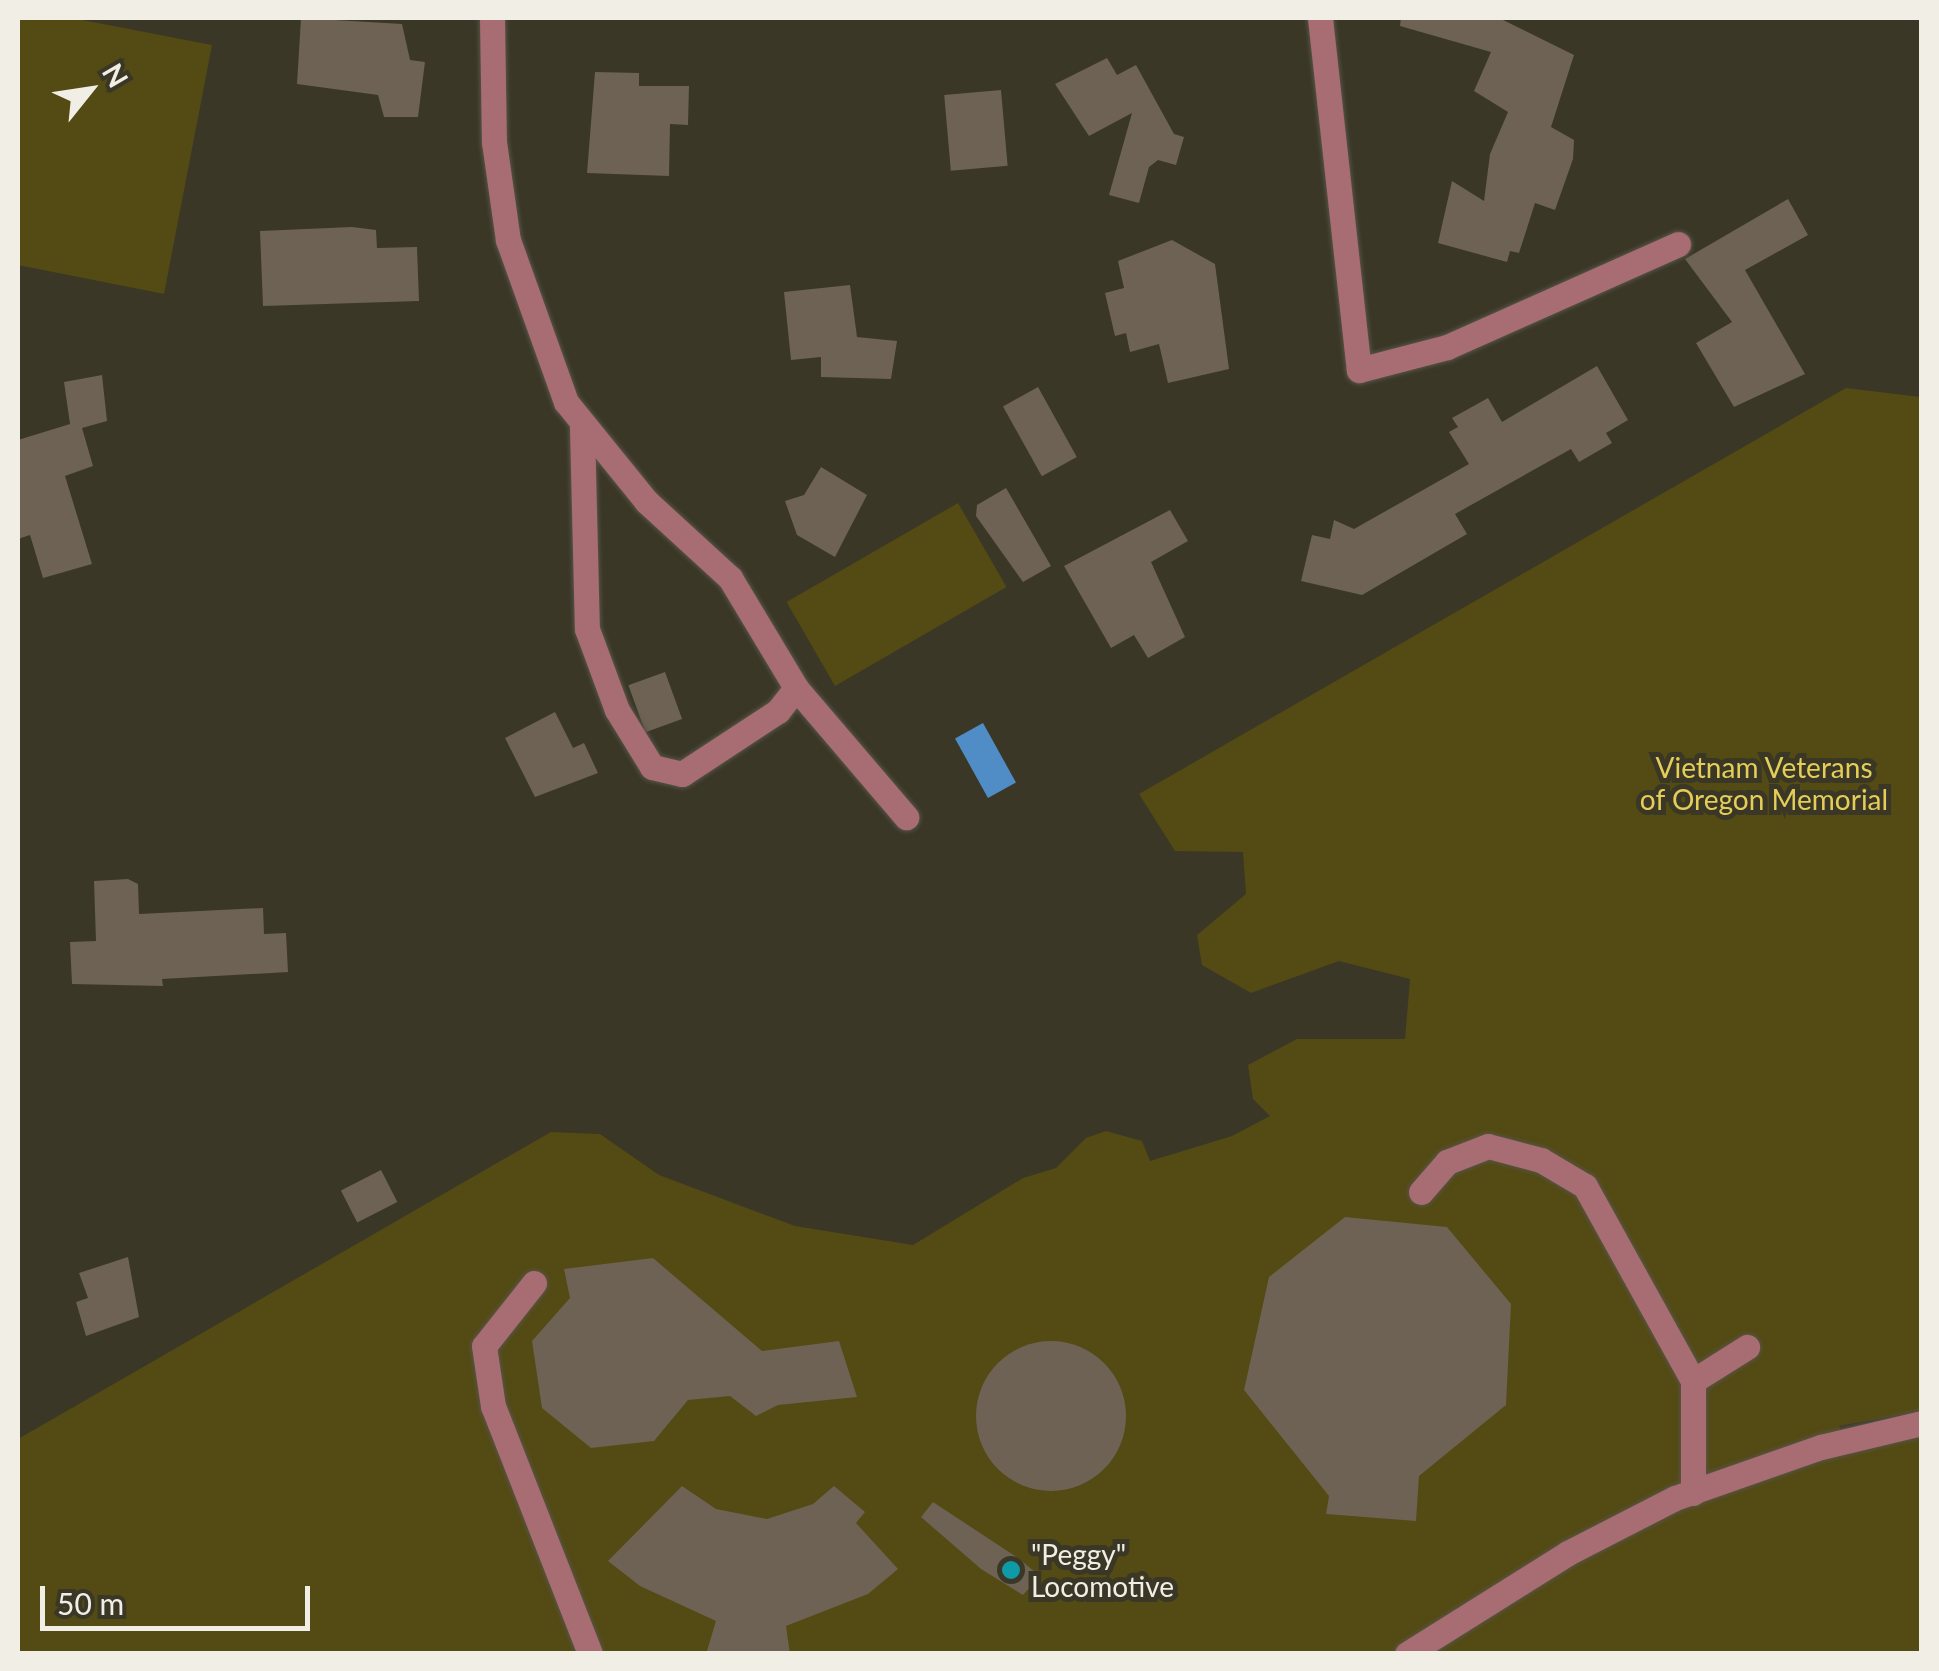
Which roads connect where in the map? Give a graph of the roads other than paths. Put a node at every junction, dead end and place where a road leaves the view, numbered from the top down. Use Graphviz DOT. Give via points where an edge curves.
graph roads {
  1 [pos="492,18"];
  2 [pos="1320,18"];
  3 [pos="1678,244"];
  4 [pos="582,428"];
  5 [pos="796,688"];
  6 [pos="906,817"];
  7 [pos="1421,1192"];
  8 [pos="534,1283"];
  9 [pos="1747,1346"];
  10 [pos="1693,1381"];
  11 [pos="1922,1423"];
  12 [pos="1693,1493"];
  13 [pos="590,1654"];
  14 [pos="1406,1654"];
  1 -- 4 [label="street" via="494,142 508,240 548,362"];
  2 -- 3 [label="street" via="1359,370 1448,347"];
  4 -- 5 [label="street" via="730,578"];
  4 -- 5 [label="street" via="587,630 617,710 652,767 682,774 778,711"];
  5 -- 6 [label="street"];
  7 -- 10 [label="street" via="1447,1162 1488,1146 1542,1160 1585,1186"];
  8 -- 13 [label="street" via="484,1346 492,1406"];
  9 -- 10 [label="street"];
  10 -- 12 [label="street"];
  11 -- 12 [label="street" via="1833,1444"];
  12 -- 14 [label="street" via="1568,1552"];
}
